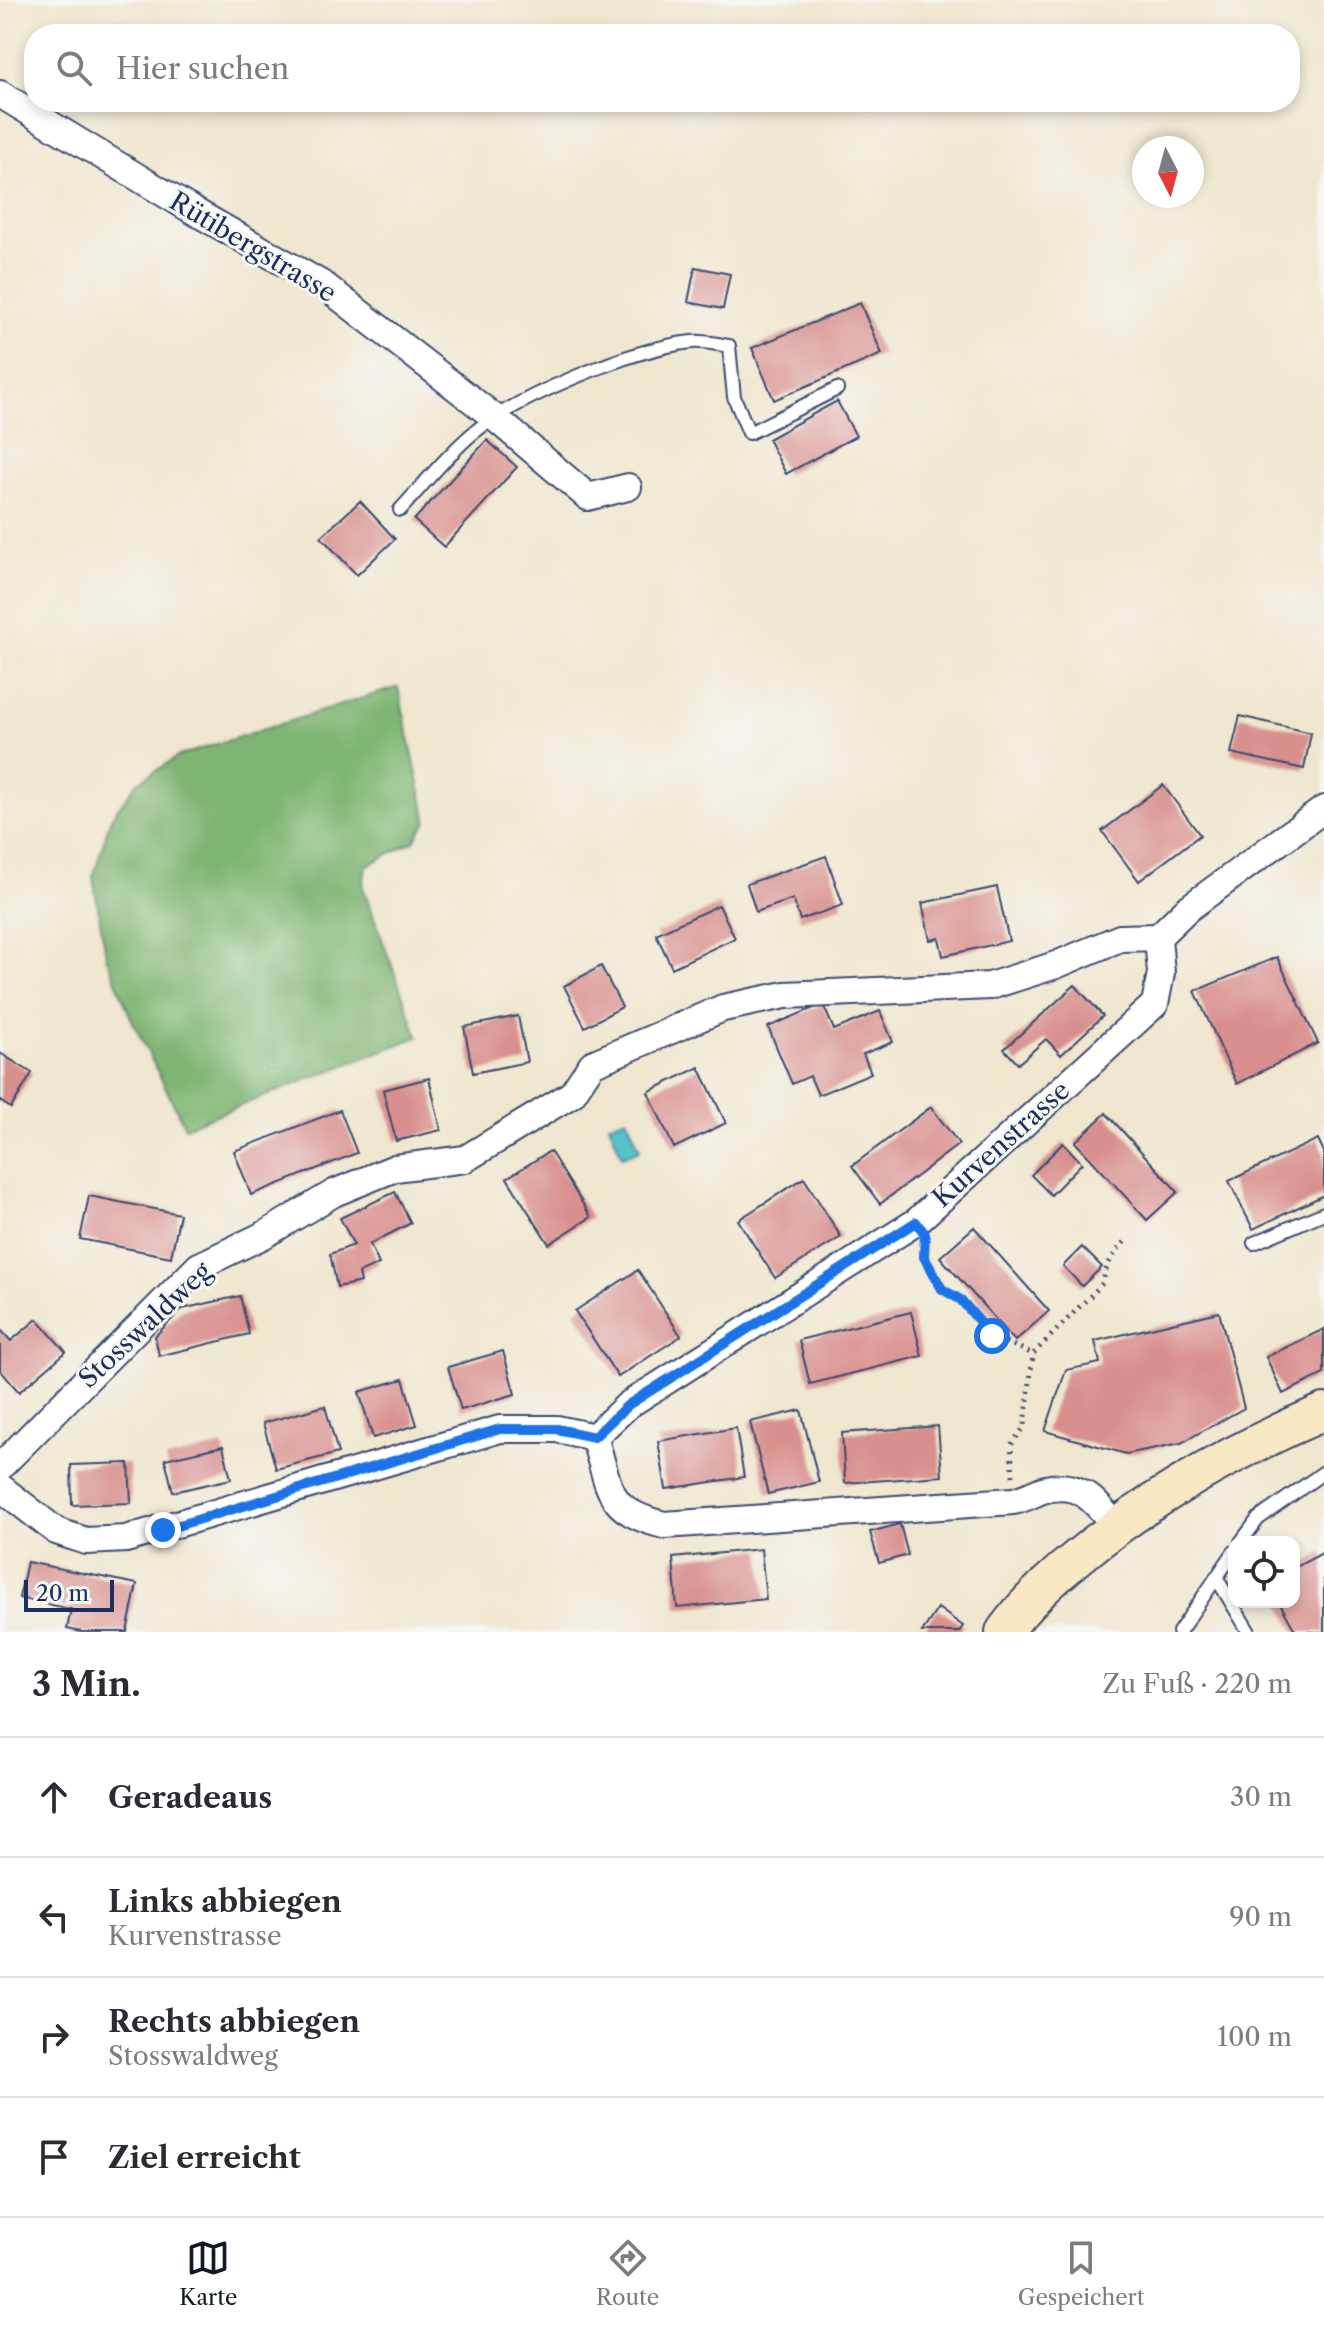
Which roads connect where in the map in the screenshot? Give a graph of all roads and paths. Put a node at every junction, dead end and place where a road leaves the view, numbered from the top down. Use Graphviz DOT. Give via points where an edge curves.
graph roads {
  1 [pos="0,94"];
  2 [pos="24,109"];
  3 [pos="30,112"];
  4 [pos="837,389"];
  5 [pos="494,417"];
  6 [pos="628,487"];
  7 [pos="400,510"];
  8 [pos="1324,809"];
  9 [pos="1158,937"];
  10 [pos="1324,1213"];
  11 [pos="916,1222"];
  12 [pos="1125,1241"];
  13 [pos="1254,1243"];
  14 [pos="1033,1354"];
  15 [pos="1324,1412"];
  16 [pos="594,1437"];
  17 [pos="0,1467"];
  18 [pos="1324,1472"];
  19 [pos="1013,1474"];
  20 [pos="0,1487"];
  21 [pos="1116,1526"];
  22 [pos="1245,1536"];
  23 [pos="1228,1560"];
  24 [pos="1216,1577"];
  25 [pos="1004,1632"];
  26 [pos="1179,1632"];
  27 [pos="1249,1632"];
  1 -- 2 [label="street, Rütibergstrasse"];
  3 -- 5 [label="street, Rütibergstrasse" via="325,286"];
  4 -- 5 [label="lane" via="749,433 734,397 729,346 694,342 567,380"];
  5 -- 6 [label="street, Rütibergstrasse" via="588,497"];
  5 -- 7 [label="lane" via="470,435"];
  8 -- 9 [label="street" via="1186,910"];
  9 -- 11 [label="street, Kurvenstrasse" via="1161,973 1155,1004"];
  9 -- 17 [label="street, Stosswaldweg" via="1120,938 990,986 785,995 723,1008 592,1064 572,1094 465,1159 395,1168 334,1193 199,1266"];
  10 -- 13 [label="lane"];
  11 -- 14 [label="path" via="925,1234 924,1257 942,1289 961,1300 992,1336"];
  11 -- 16 [label="street, Kurvenstrasse" via="628,1405"];
  12 -- 14 [label="path" via="1112,1256 1103,1283"];
  14 -- 19 [label="path" via="1025,1426 1011,1445"];
  15 -- 21 [label="street" via="1211,1466"];
  16 -- 20 [label="street" via="557,1429 500,1429 126,1539 86,1541 56,1531"];
  16 -- 21 [label="street" via="615,1503 638,1518 664,1525 1013,1501 1068,1487 1090,1496"];
  18 -- 22 [label="lane" via="1258,1519"];
  21 -- 25 [label="street" via="1046,1584"];
  23 -- 24 [label="lane"];
  24 -- 26 [label="lane"];
  24 -- 27 [label="lane"];
}
